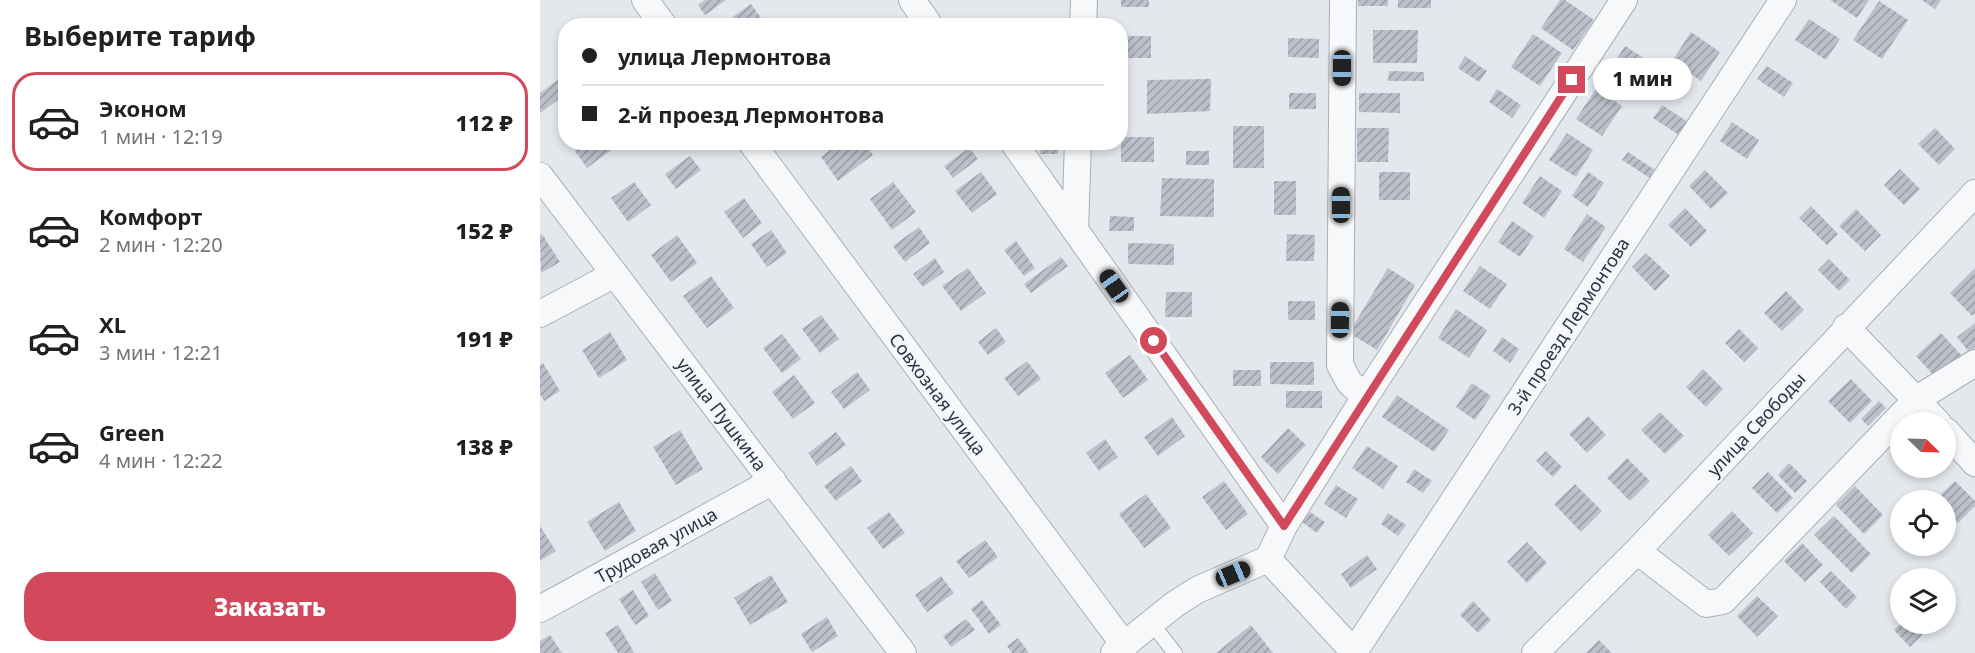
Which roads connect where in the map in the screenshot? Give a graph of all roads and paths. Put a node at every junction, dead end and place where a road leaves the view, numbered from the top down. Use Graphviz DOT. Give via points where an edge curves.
graph roads {
  1 [pos="645,0"];
  2 [pos="912,0"];
  3 [pos="1084,0"];
  4 [pos="1343,0"];
  5 [pos="1624,0"];
  6 [pos="1783,0"];
  7 [pos="658,18"];
  8 [pos="924,18"];
  9 [pos="1083,18"];
  10 [pos="757,150"];
  11 [pos="1019,150"];
  12 [pos="1078,150"];
  13 [pos="540,176"];
  14 [pos="1975,194"];
  15 [pos="1075,230"];
  16 [pos="615,274"];
  17 [pos="540,314"];
  18 [pos="1846,327"];
  19 [pos="1975,363"];
  20 [pos="1365,397"];
  21 [pos="1917,399"];
  22 [pos="1928,412"];
  23 [pos="1956,442"];
  24 [pos="1975,463"];
  25 [pos="773,481"];
  26 [pos="1284,526"];
  27 [pos="1637,551"];
  28 [pos="1268,559"];
  29 [pos="540,609"];
  30 [pos="1152,624"];
  31 [pos="1120,649"];
  32 [pos="1354,652"];
  33 [pos="903,653"];
  34 [pos="1175,653"];
  35 [pos="1535,653"];
  1 -- 7 [label="street"];
  2 -- 8 [label="street"];
  3 -- 9 [label="street"];
  4 -- 20 [label="street" via="1340,365"];
  5 -- 20 [label="street"];
  6 -- 32 [label="street, 3-й проезд Лермонтова"];
  10 -- 31 [label="street, Совхозная улица"];
  11 -- 15 [label="street"];
  12 -- 15 [label="street"];
  13 -- 16 [label="street, улица Пушкина"];
  14 -- 18 [label="street, улица Свободы"];
  15 -- 26 [label="street"];
  16 -- 17 [label="street"];
  16 -- 25 [label="street, улица Пушкина"];
  18 -- 21 [label="street"];
  18 -- 27 [label="street, улица Свободы"];
  19 -- 21 [label="street"];
  20 -- 26 [label="street"];
  21 -- 22 [label="street"];
  21 -- 27 [label="street" via="1723,601 1706,604"];
  23 -- 24 [label="street"];
  25 -- 29 [label="street, Трудовая улица"];
  25 -- 33 [label="street, улица Пушкина"];
  26 -- 28 [label="street"];
  27 -- 35 [label="street, улица Свободы"];
  28 -- 30 [label="street" via="1197,590"];
  28 -- 32 [label="street"];
  30 -- 31 [label="street"];
  30 -- 34 [label="lane"];
}
